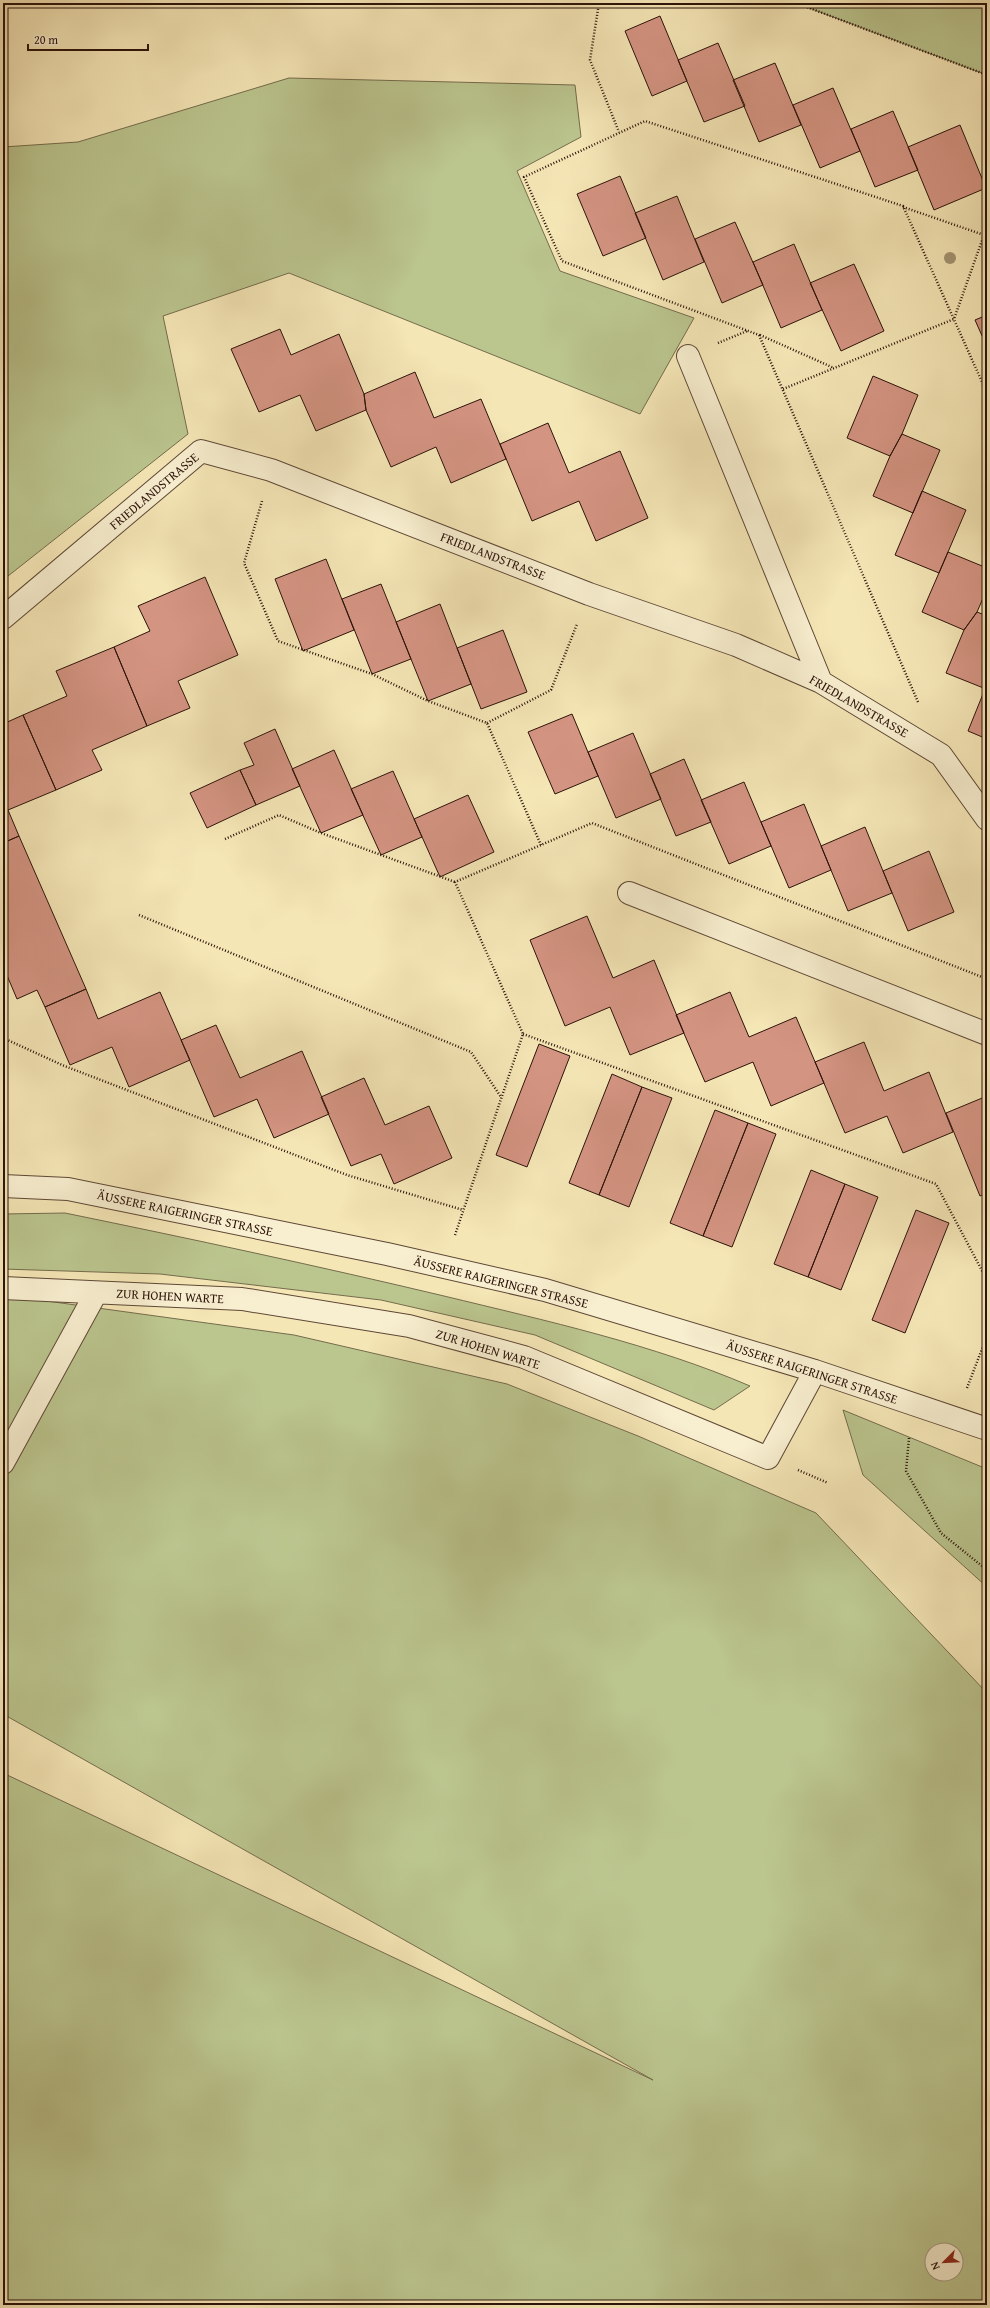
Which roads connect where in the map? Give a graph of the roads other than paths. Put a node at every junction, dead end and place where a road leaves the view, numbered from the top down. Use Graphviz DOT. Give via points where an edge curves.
graph roads {
  1 [pos="688,356"];
  2 [pos="3,618"];
  3 [pos="821,682"];
  4 [pos="987,818"];
  5 [pos="629,893"];
  6 [pos="987,1034"];
  7 [pos="3,1186"];
  8 [pos="3,1288"];
  9 [pos="96,1293"];
  10 [pos="815,1371"];
  11 [pos="987,1429"];
  12 [pos="3,1463"];
  1 -- 3 [label="street"];
  2 -- 3 [label="street, FRIEDLANDSTRASSE" via="201,451 271,470 589,594 736,645"];
  3 -- 4 [label="street, FRIEDLANDSTRASSE" via="941,755"];
  5 -- 6 [label="street"];
  7 -- 10 [label="street, ÄUSSERE RAIGERINGER STRASSE" via="68,1189 545,1290"];
  8 -- 9 [label="street, ZUR HOHEN WARTE"];
  9 -- 10 [label="street, ZUR HOHEN WARTE" via="242,1299 409,1326 524,1357 768,1458"];
  9 -- 12 [label="street"];
  10 -- 11 [label="street, ÄUSSERE RAIGERINGER STRASSE"];
}
